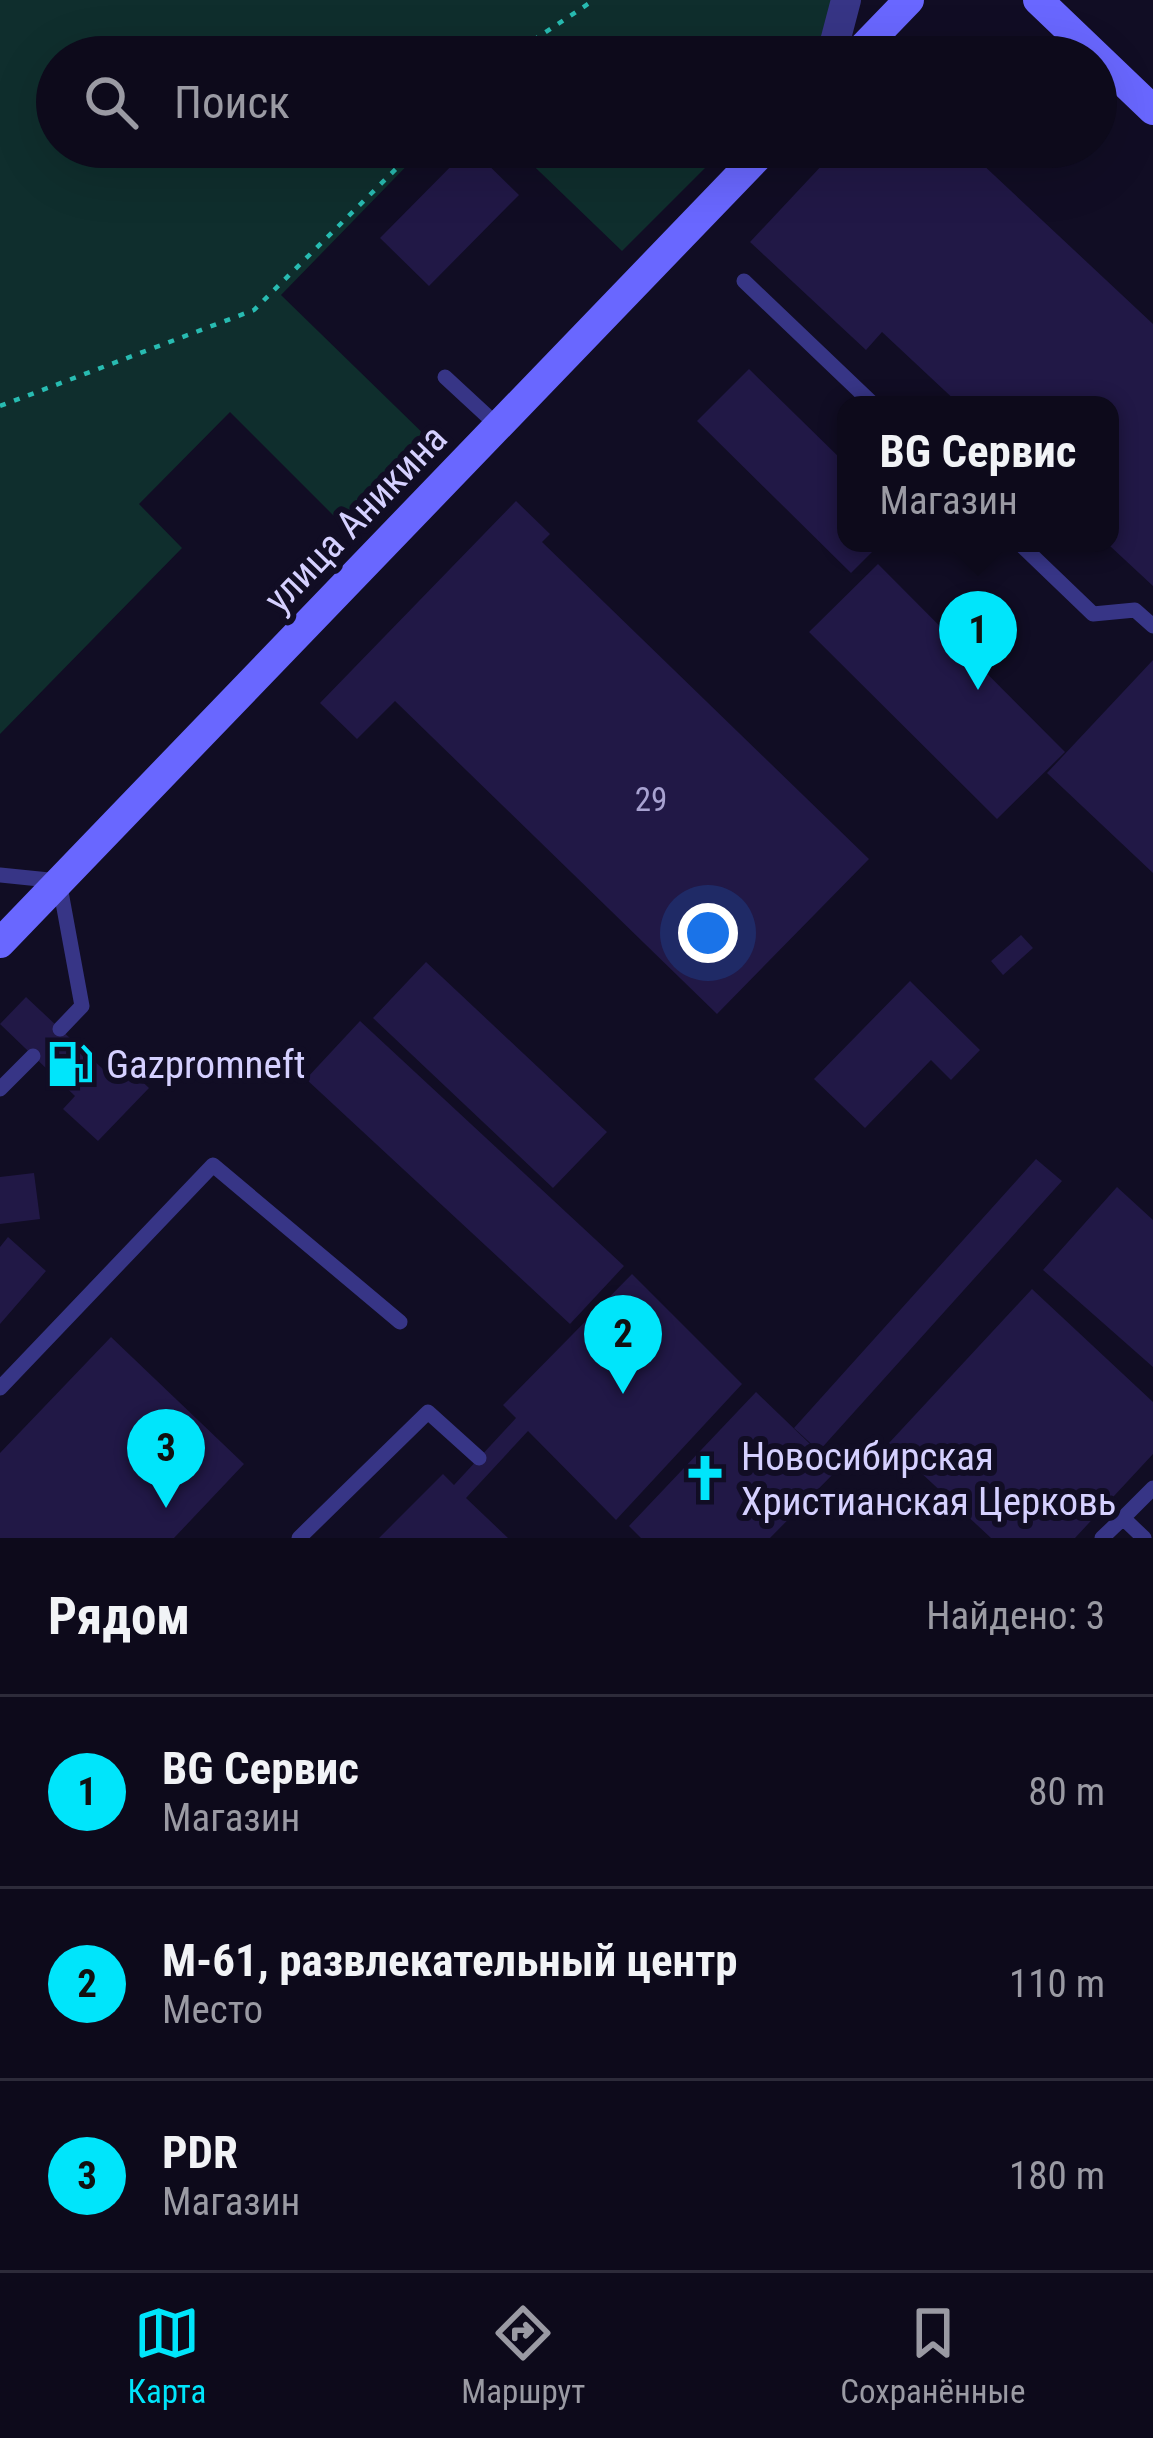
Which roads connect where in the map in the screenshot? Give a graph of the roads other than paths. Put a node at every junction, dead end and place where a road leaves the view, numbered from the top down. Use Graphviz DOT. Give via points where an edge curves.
graph roads {
  1 [pos="847,0"];
  2 [pos="909,0"];
  3 [pos="1038,0"];
  4 [pos="837,36"];
  5 [pos="874,36"];
  6 [pos="1076,36"];
  7 [pos="1117,76"];
  8 [pos="1153,110"];
  9 [pos="747,168"];
  10 [pos="745,281"];
  11 [pos="445,377"];
  12 [pos="865,396"];
  13 [pos="498,426"];
  14 [pos="1028,552"];
  15 [pos="1153,626"];
  16 [pos="0,875"];
  17 [pos="59,881"];
  18 [pos="0,943"];
  19 [pos="60,1029"];
  20 [pos="33,1056"];
  21 [pos="0,1090"];
  22 [pos="400,1322"];
  23 [pos="0,1388"];
  24 [pos="479,1458"];
  25 [pos="1153,1488"];
  26 [pos="1123,1518"];
  27 [pos="299,1538"];
  28 [pos="1102,1538"];
  29 [pos="1144,1538"];
  1 -- 4 [label="street"];
  2 -- 5 [label="main road"];
  3 -- 6 [label="main road"];
  7 -- 8 [label="main road"];
  9 -- 13 [label="main road, улица Аникина"];
  10 -- 12 [label="lane"];
  11 -- 13 [label="lane"];
  13 -- 17 [label="main road, улица Аникина"];
  14 -- 15 [label="lane" via="1093,614 1135,610"];
  16 -- 17 [label="lane"];
  17 -- 18 [label="main road, улица Аникина"];
  17 -- 19 [label="lane" via="82,1006"];
  20 -- 21 [label="lane"];
  22 -- 23 [label="lane" via="213,1165"];
  24 -- 27 [label="lane" via="428,1412"];
  25 -- 26 [label="lane"];
  26 -- 28 [label="lane"];
  26 -- 29 [label="lane"];
}
